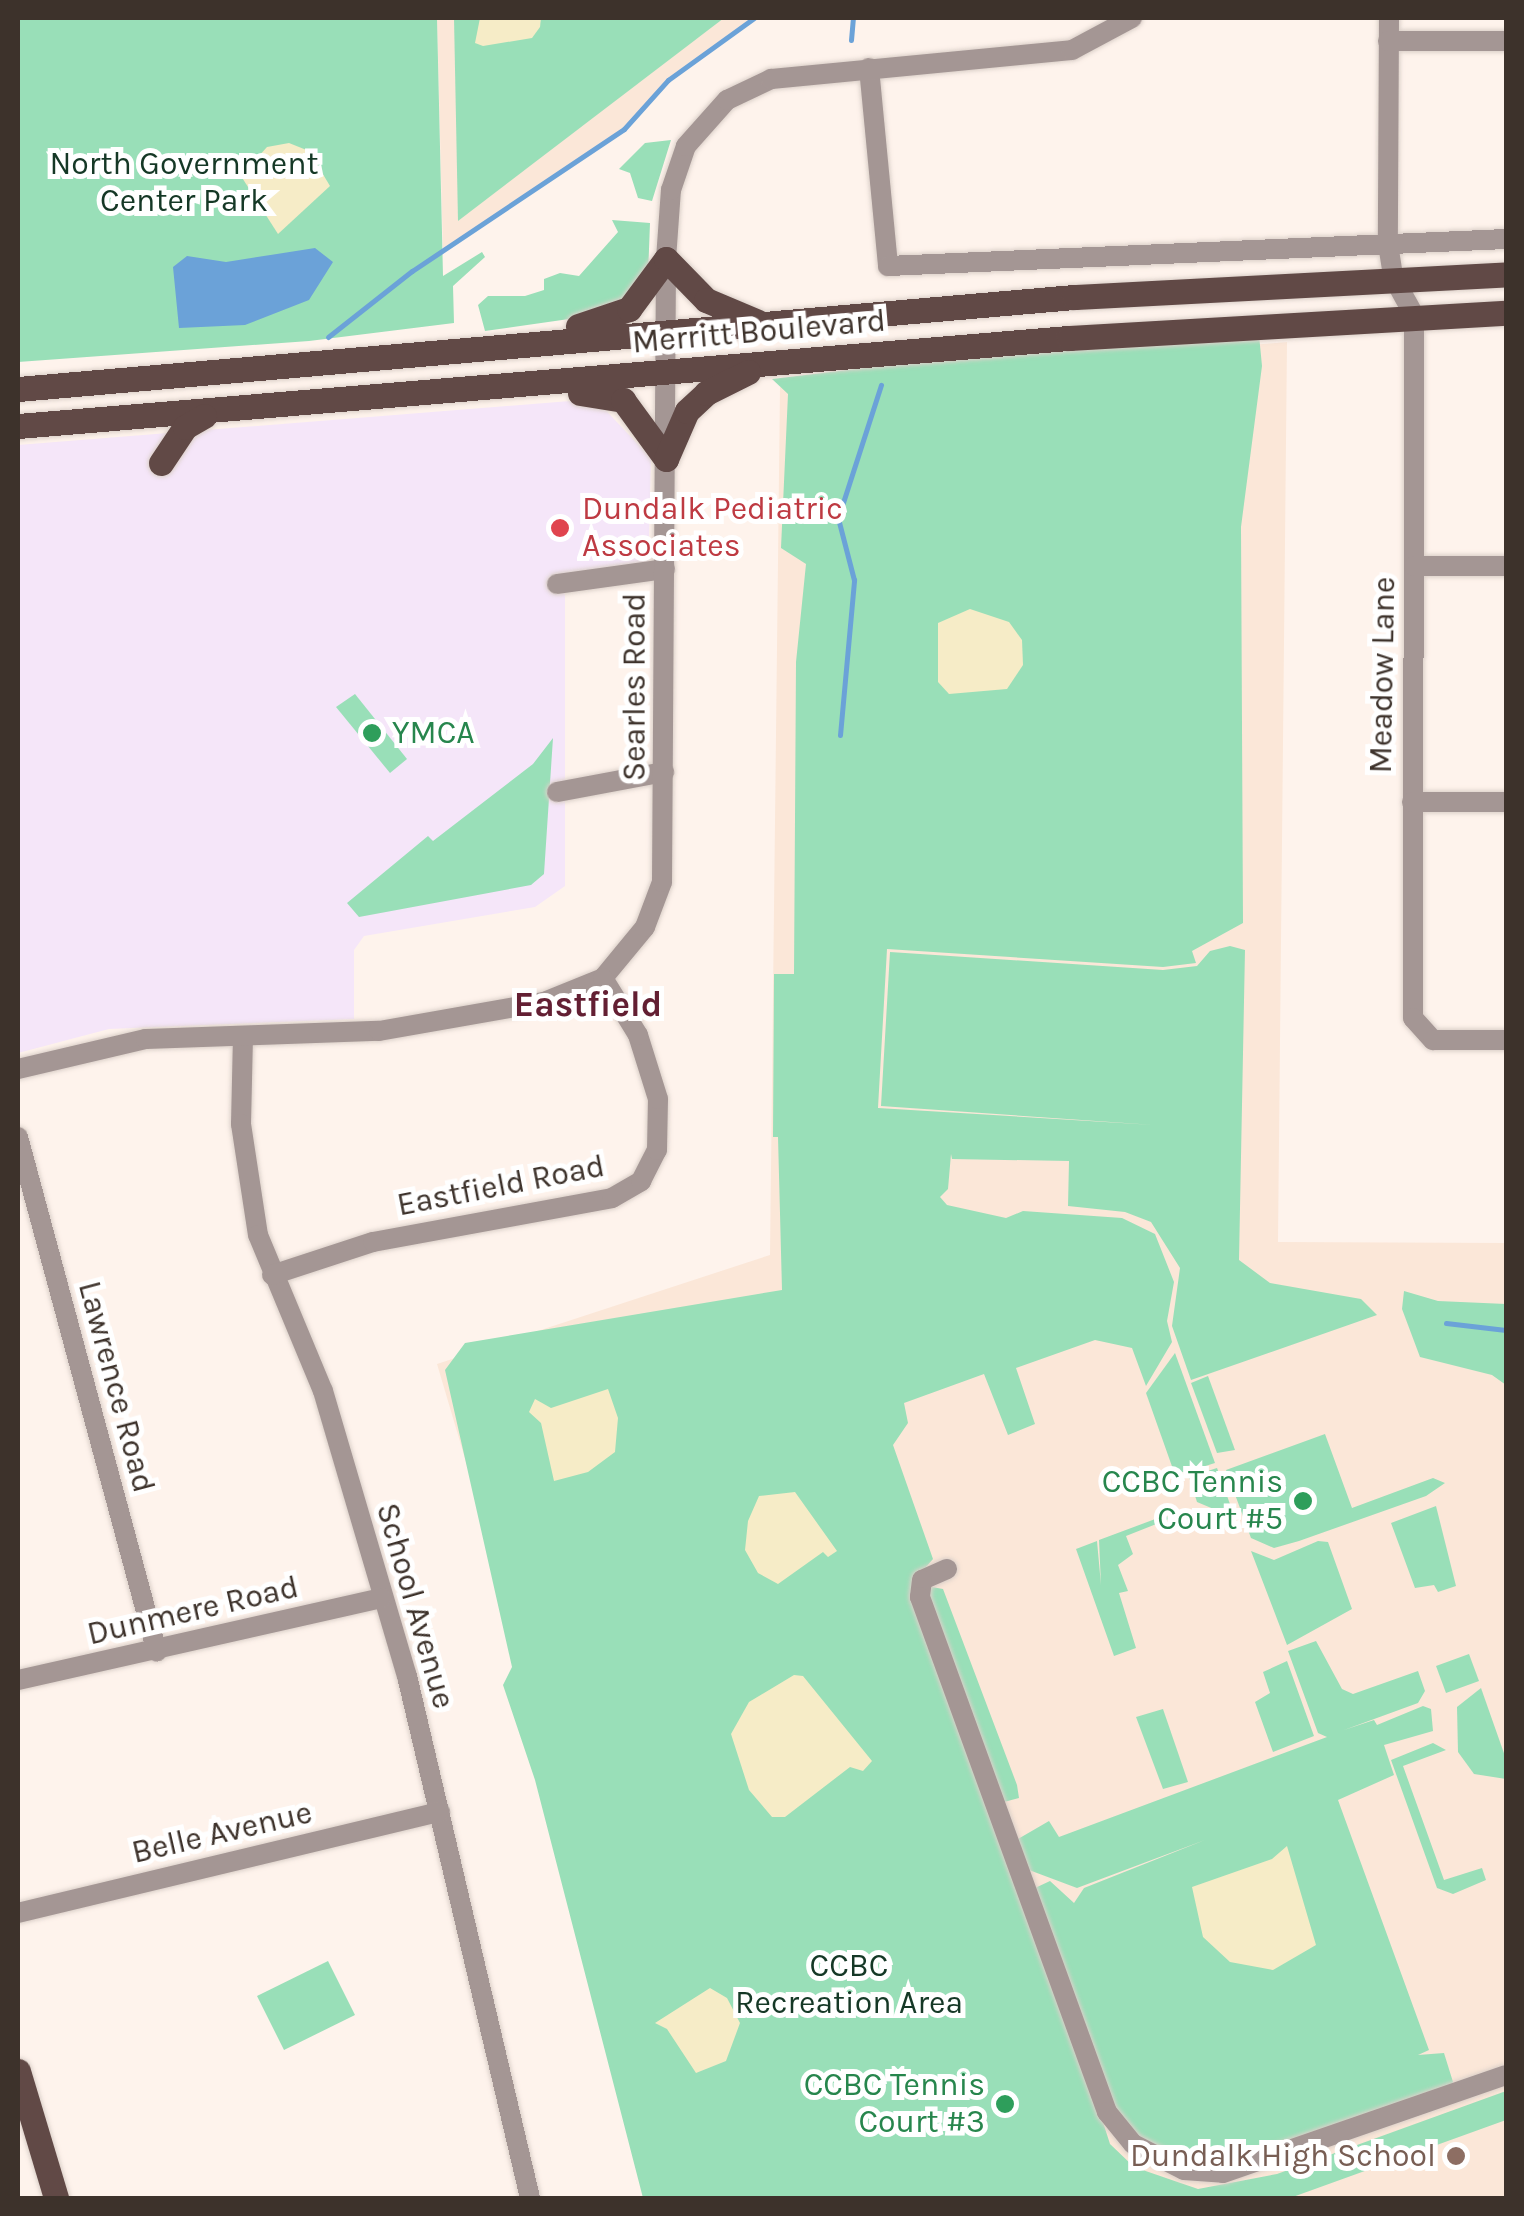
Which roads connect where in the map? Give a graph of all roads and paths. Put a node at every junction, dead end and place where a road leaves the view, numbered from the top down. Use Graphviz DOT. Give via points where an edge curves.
graph roads {
  1 [pos="1132,18"];
  2 [pos="1389,18"];
  3 [pos="1388,41"];
  4 [pos="1506,41"];
  5 [pos="869,68"];
  6 [pos="1506,240"];
  7 [pos="1388,244"];
  8 [pos="666,259"];
  9 [pos="1506,274"];
  10 [pos="1393,277"];
  11 [pos="1506,313"];
  12 [pos="1414,315"];
  13 [pos="766,324"];
  14 [pos="664,332"];
  15 [pos="509,347"];
  16 [pos="766,364"];
  17 [pos="665,374"];
  18 [pos="18,389"];
  19 [pos="406,392"];
  20 [pos="206,414"];
  21 [pos="18,426"];
  22 [pos="666,459"];
  23 [pos="161,462"];
  24 [pos="1414,566"];
  25 [pos="1506,566"];
  26 [pos="665,569"];
  27 [pos="557,584"];
  28 [pos="664,772"];
  29 [pos="557,792"];
  30 [pos="1412,802"];
  31 [pos="1506,802"];
  32 [pos="603,978"];
  33 [pos="242,1036"];
  34 [pos="1506,1040"];
  35 [pos="18,1069"];
  36 [pos="18,1138"];
  37 [pos="272,1275"];
  38 [pos="946,1569"];
  39 [pos="382,1598"];
  40 [pos="157,1652"];
  41 [pos="18,1680"];
  42 [pos="440,1812"];
  43 [pos="18,1913"];
  44 [pos="18,2071"];
  45 [pos="1506,2075"];
  46 [pos="56,2198"];
  47 [pos="530,2198"];
  1 -- 5 [label="street, Searles Road" via="1072,50"];
  2 -- 3 [label="street"];
  3 -- 4 [label="street"];
  3 -- 7 [label="street"];
  5 -- 7 [label="street, Merritt Boulevard" via="888,266"];
  5 -- 8 [label="street, Searles Road" via="771,79 711,114 676,169"];
  6 -- 7 [label="street, Merritt Boulevard"];
  7 -- 10 [label="street"];
  8 -- 13 [label="main road" via="706,300"];
  8 -- 14 [label="street, Searles Road"];
  8 -- 15 [label="main road" via="646,292 618,315 531,331"];
  9 -- 10 [label="main road, Merritt Boulevard"];
  10 -- 12 [label="street"];
  10 -- 13 [label="main road, Merritt Boulevard"];
  11 -- 12 [label="main road, Merritt Boulevard"];
  12 -- 16 [label="main road, Merritt Boulevard"];
  12 -- 24 [label="street, Meadow Lane"];
  13 -- 14 [label="main road, Merritt Boulevard"];
  14 -- 15 [label="main road, Merritt Boulevard"];
  14 -- 17 [label="street, Searles Road"];
  15 -- 18 [label="main road, Merritt Boulevard"];
  16 -- 17 [label="main road, Merritt Boulevard"];
  16 -- 22 [label="main road" via="706,393 687,411"];
  17 -- 19 [label="main road, Merritt Boulevard"];
  17 -- 22 [label="street, Searles Road"];
  19 -- 20 [label="main road, Merritt Boulevard"];
  19 -- 22 [label="main road" via="463,402 610,394 643,420"];
  20 -- 21 [label="main road, Merritt Boulevard"];
  20 -- 23 [label="main road" via="185,427"];
  22 -- 26 [label="street, Searles Road"];
  24 -- 25 [label="street"];
  24 -- 30 [label="street, Meadow Lane"];
  26 -- 27 [label="street"];
  26 -- 28 [label="street, Searles Road"];
  28 -- 29 [label="street"];
  28 -- 32 [label="street, Searles Road" via="658,896 646,928"];
  30 -- 31 [label="street"];
  30 -- 34 [label="street, Meadow Lane" via="1412,1006 1422,1033 1443,1040"];
  32 -- 33 [label="street, Searles Road" via="544,1002 398,1028"];
  32 -- 37 [label="street, Eastfield Road" via="638,1035 658,1099 657,1150 641,1181 612,1198 373,1242"];
  33 -- 35 [label="street, Searles Road" via="146,1039"];
  33 -- 37 [label="street, School Avenue" via="243,1152"];
  36 -- 40 [label="street, Lawrence Road"];
  37 -- 39 [label="street, School Avenue" via="323,1391"];
  38 -- 45 [label="street" via="922,1580 920,1597 1107,2112 1133,2144 1184,2170 1236,2170"];
  39 -- 40 [label="street, Dunmere Road"];
  39 -- 42 [label="street, School Avenue"];
  40 -- 41 [label="street, Dunmere Road"];
  42 -- 43 [label="street, Belle Avenue"];
  42 -- 47 [label="street, School Avenue"];
  44 -- 46 [label="main road"];
}
